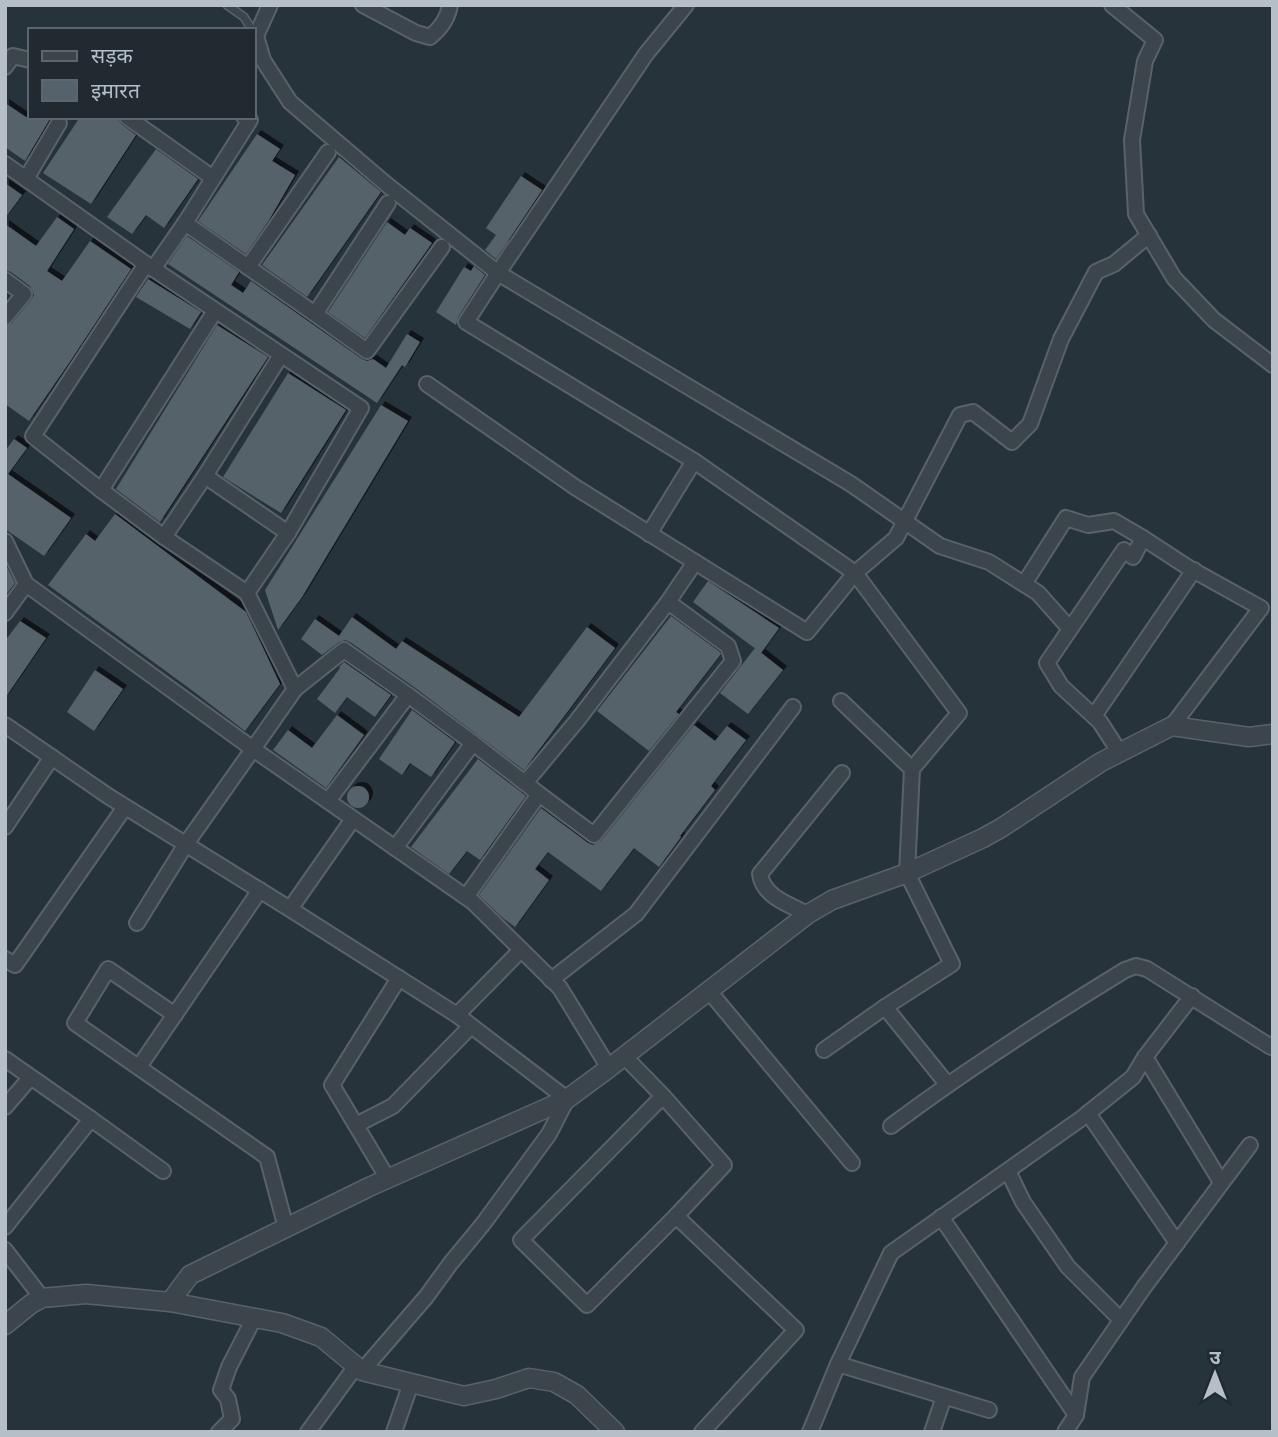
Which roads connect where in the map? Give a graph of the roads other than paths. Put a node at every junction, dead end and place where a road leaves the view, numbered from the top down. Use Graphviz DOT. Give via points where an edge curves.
graph roads {
  1 [pos="227,5"];
  2 [pos="270,5"];
  3 [pos="450,5"];
  4 [pos="686,5"];
  5 [pos="1112,5"];
  6 [pos="365,6"];
  7 [pos="251,28"];
  8 [pos="256,30"];
  9 [pos="256,39"];
  10 [pos="28,59"];
  11 [pos="5,67"];
  12 [pos="130,119"];
  13 [pos="248,119"];
  14 [pos="60,123"];
  15 [pos="328,152"];
  16 [pos="5,164"];
  17 [pos="213,178"];
  18 [pos="26,179"];
  19 [pos="388,202"];
  20 [pos="185,223"];
  21 [pos="1149,235"];
  22 [pos="442,247"];
  23 [pos="149,267"];
  24 [pos="248,267"];
  25 [pos="498,273"];
  26 [pos="5,280"];
  27 [pos="215,311"];
  28 [pos="315,314"];
  29 [pos="5,317"];
  30 [pos="281,355"];
  31 [pos="1273,366"];
  32 [pos="427,384"];
  33 [pos="694,461"];
  34 [pos="205,476"];
  35 [pos="101,490"];
  36 [pos="904,521"];
  37 [pos="288,533"];
  38 [pos="649,534"];
  39 [pos="164,537"];
  40 [pos="1143,538"];
  41 [pos="5,541"];
  42 [pos="695,562"];
  43 [pos="1194,570"];
  44 [pos="855,573"];
  45 [pos="26,584"];
  46 [pos="1024,584"];
  47 [pos="247,593"];
  48 [pos="668,602"];
  49 [pos="5,613"];
  50 [pos="1070,629"];
  51 [pos="295,689"];
  52 [pos="408,695"];
  53 [pos="841,701"];
  54 [pos="793,707"];
  55 [pos="1094,716"];
  56 [pos="5,724"];
  57 [pos="1172,726"];
  58 [pos="1273,734"];
  59 [pos="473,743"];
  60 [pos="253,749"];
  61 [pos="1120,753"];
  62 [pos="52,757"];
  63 [pos="912,769"];
  64 [pos="842,773"];
  65 [pos="525,783"];
  66 [pos="539,794"];
  67 [pos="328,801"];
  68 [pos="125,807"];
  69 [pos="353,820"];
  70 [pos="5,827"];
  71 [pos="186,844"];
  72 [pos="395,848"];
  73 [pos="907,873"];
  74 [pos="260,890"];
  75 [pos="466,897"];
  76 [pos="290,909"];
  77 [pos="808,914"];
  78 [pos="137,923"];
  79 [pos="521,950"];
  80 [pos="5,959"];
  81 [pos="399,978"];
  82 [pos="551,980"];
  83 [pos="709,991"];
  84 [pos="1192,996"];
  85 [pos="885,1007"];
  86 [pos="175,1015"];
  87 [pos="457,1015"];
  88 [pos="471,1026"];
  89 [pos="1272,1046"];
  90 [pos="824,1050"];
  91 [pos="624,1056"];
  92 [pos="1145,1057"];
  93 [pos="5,1059"];
  94 [pos="139,1067"];
  95 [pos="609,1068"];
  96 [pos="30,1078"];
  97 [pos="947,1084"];
  98 [pos="663,1096"];
  99 [pos="567,1099"];
  100 [pos="5,1107"];
  101 [pos="1088,1113"];
  102 [pos="91,1119"];
  103 [pos="356,1125"];
  104 [pos="891,1126"];
  105 [pos="1250,1145"];
  106 [pos="852,1163"];
  107 [pos="163,1171"];
  108 [pos="1008,1171"];
  109 [pos="388,1179"];
  110 [pos="1222,1182"];
  111 [pos="676,1216"];
  112 [pos="941,1217"];
  113 [pos="5,1227"];
  114 [pos="286,1228"];
  115 [pos="1177,1242"];
  116 [pos="5,1250"];
  117 [pos="42,1298"];
  118 [pos="170,1302"];
  119 [pos="254,1318"];
  120 [pos="1121,1320"];
  121 [pos="5,1325"];
  122 [pos="838,1364"];
  123 [pos="359,1368"];
  124 [pos="411,1383"];
  125 [pos="944,1397"];
  126 [pos="989,1410"];
  127 [pos="1076,1415"];
  128 [pos="219,1432"];
  129 [pos="308,1432"];
  130 [pos="394,1432"];
  131 [pos="615,1432"];
  132 [pos="702,1432"];
  133 [pos="810,1432"];
  134 [pos="932,1432"];
  135 [pos="1065,1432"];
  1 -- 7 [label="lane"];
  2 -- 8 [label="street"];
  3 -- 6 [label="street" via="430,37"];
  4 -- 25 [label="street" via="646,54"];
  5 -- 21 [label="street" via="1155,40 1145,61 1132,140 1136,214"];
  9 -- 25 [label="street" via="263,60 290,102"];
  10 -- 11 [label="street" via="13,55"];
  12 -- 17 [label="street"];
  13 -- 17 [label="street"];
  14 -- 18 [label="street"];
  15 -- 24 [label="street"];
  16 -- 18 [label="street"];
  17 -- 20 [label="street"];
  18 -- 23 [label="street"];
  19 -- 28 [label="street"];
  20 -- 23 [label="street"];
  20 -- 24 [label="street"];
  21 -- 31 [label="street" via="1174,278 1214,320"];
  21 -- 36 [label="street" via="1114,264 1096,272 1061,339 1030,424 1012,442 973,412 960,415"];
  22 -- 28 [label="street" via="367,351"];
  23 -- 27 [label="street"];
  23 -- 35 [label="street" via="33,436"];
  24 -- 28 [label="street"];
  25 -- 33 [label="street" via="466,322"];
  25 -- 36 [label="street" via="839,477"];
  26 -- 29 [label="street" via="24,294"];
  27 -- 30 [label="street"];
  27 -- 35 [label="street"];
  30 -- 34 [label="street"];
  30 -- 37 [label="street" via="361,408"];
  32 -- 38 [label="street"];
  33 -- 38 [label="street"];
  33 -- 44 [label="street"];
  34 -- 37 [label="street"];
  34 -- 39 [label="street"];
  35 -- 39 [label="street"];
  36 -- 44 [label="street" via="896,538"];
  36 -- 46 [label="street" via="940,546 989,562"];
  37 -- 47 [label="street"];
  38 -- 42 [label="street"];
  39 -- 47 [label="street"];
  40 -- 43 [label="street"];
  40 -- 46 [label="street" via="1114,521 1088,525 1066,518"];
  40 -- 50 [label="street" via="1133,557 1124,550"];
  41 -- 45 [label="street"];
  42 -- 44 [label="street" via="807,632"];
  42 -- 48 [label="street"];
  43 -- 55 [label="street"];
  43 -- 57 [label="street" via="1261,608"];
  44 -- 63 [label="street" via="959,713"];
  45 -- 49 [label="street"];
  45 -- 60 [label="street"];
  46 -- 50 [label="street"];
  47 -- 51 [label="street"];
  48 -- 65 [label="street"];
  48 -- 66 [label="street" via="728,646 733,662 594,835"];
  50 -- 55 [label="street" via="1047,663 1061,686"];
  51 -- 52 [label="street" via="344,650"];
  51 -- 60 [label="street"];
  52 -- 59 [label="street"];
  52 -- 67 [label="street"];
  53 -- 63 [label="street"];
  54 -- 82 [label="street" via="636,914"];
  55 -- 61 [label="street"];
  56 -- 62 [label="street"];
  57 -- 58 [label="street" via="1249,737"];
  57 -- 61 [label="street"];
  59 -- 65 [label="street"];
  59 -- 72 [label="street"];
  60 -- 67 [label="street"];
  60 -- 71 [label="street"];
  61 -- 73 [label="street" via="1002,828"];
  62 -- 68 [label="street"];
  62 -- 70 [label="street"];
  63 -- 73 [label="street"];
  64 -- 77 [label="street" via="760,874 769,893"];
  65 -- 66 [label="street"];
  66 -- 75 [label="street"];
  67 -- 69 [label="street"];
  68 -- 71 [label="street"];
  68 -- 80 [label="street" via="15,965"];
  69 -- 72 [label="street"];
  69 -- 76 [label="street"];
  71 -- 74 [label="street"];
  71 -- 78 [label="street"];
  72 -- 75 [label="street"];
  73 -- 77 [label="street" via="832,900"];
  73 -- 85 [label="street" via="952,964"];
  74 -- 76 [label="street"];
  74 -- 86 [label="street"];
  75 -- 79 [label="street"];
  76 -- 81 [label="street"];
  77 -- 83 [label="street"];
  79 -- 82 [label="street"];
  79 -- 87 [label="street"];
  81 -- 87 [label="street"];
  81 -- 103 [label="street" via="332,1085"];
  82 -- 95 [label="street"];
  83 -- 91 [label="street"];
  83 -- 106 [label="street"];
  84 -- 89 [label="street"];
  84 -- 92 [label="street"];
  84 -- 97 [label="street" via="1136,966 1025,1031"];
  85 -- 90 [label="street"];
  85 -- 97 [label="street"];
  86 -- 94 [label="street"];
  86 -- 94 [label="street" via="108,969 75,1023"];
  87 -- 88 [label="street"];
  88 -- 99 [label="street"];
  88 -- 103 [label="street" via="393,1106"];
  91 -- 95 [label="street"];
  91 -- 98 [label="street"];
  92 -- 101 [label="street" via="1133,1077"];
  92 -- 110 [label="street"];
  93 -- 96 [label="street"];
  94 -- 114 [label="street" via="267,1157"];
  95 -- 99 [label="street"];
  96 -- 100 [label="street"];
  96 -- 102 [label="street"];
  97 -- 104 [label="street"];
  98 -- 111 [label="street" via="724,1165"];
  98 -- 111 [label="street" via="521,1240 587,1305"];
  99 -- 109 [label="street"];
  99 -- 123 [label="street" via="549,1134 483,1224 426,1297"];
  101 -- 108 [label="street"];
  101 -- 115 [label="street"];
  102 -- 107 [label="street"];
  102 -- 113 [label="street"];
  103 -- 109 [label="street"];
  105 -- 110 [label="street"];
  108 -- 112 [label="street"];
  108 -- 120 [label="street" via="1023,1202 1068,1268"];
  109 -- 114 [label="street"];
  110 -- 115 [label="street"];
  111 -- 132 [label="street" via="796,1330"];
  112 -- 122 [label="street" via="891,1253"];
  112 -- 127 [label="street"];
  114 -- 118 [label="street" via="190,1275"];
  115 -- 120 [label="street"];
  116 -- 117 [label="street"];
  117 -- 118 [label="street" via="86,1294"];
  117 -- 121 [label="street"];
  118 -- 119 [label="street"];
  119 -- 123 [label="street" via="321,1337"];
  119 -- 128 [label="street" via="221,1390 232,1419"];
  120 -- 127 [label="street" via="1083,1377"];
  122 -- 125 [label="street"];
  122 -- 133 [label="street"];
  123 -- 124 [label="street"];
  123 -- 129 [label="street"];
  124 -- 130 [label="street"];
  124 -- 131 [label="street" via="464,1396 528,1378 554,1382 577,1395"];
  125 -- 126 [label="street"];
  125 -- 134 [label="street"];
  127 -- 135 [label="street"];
}
